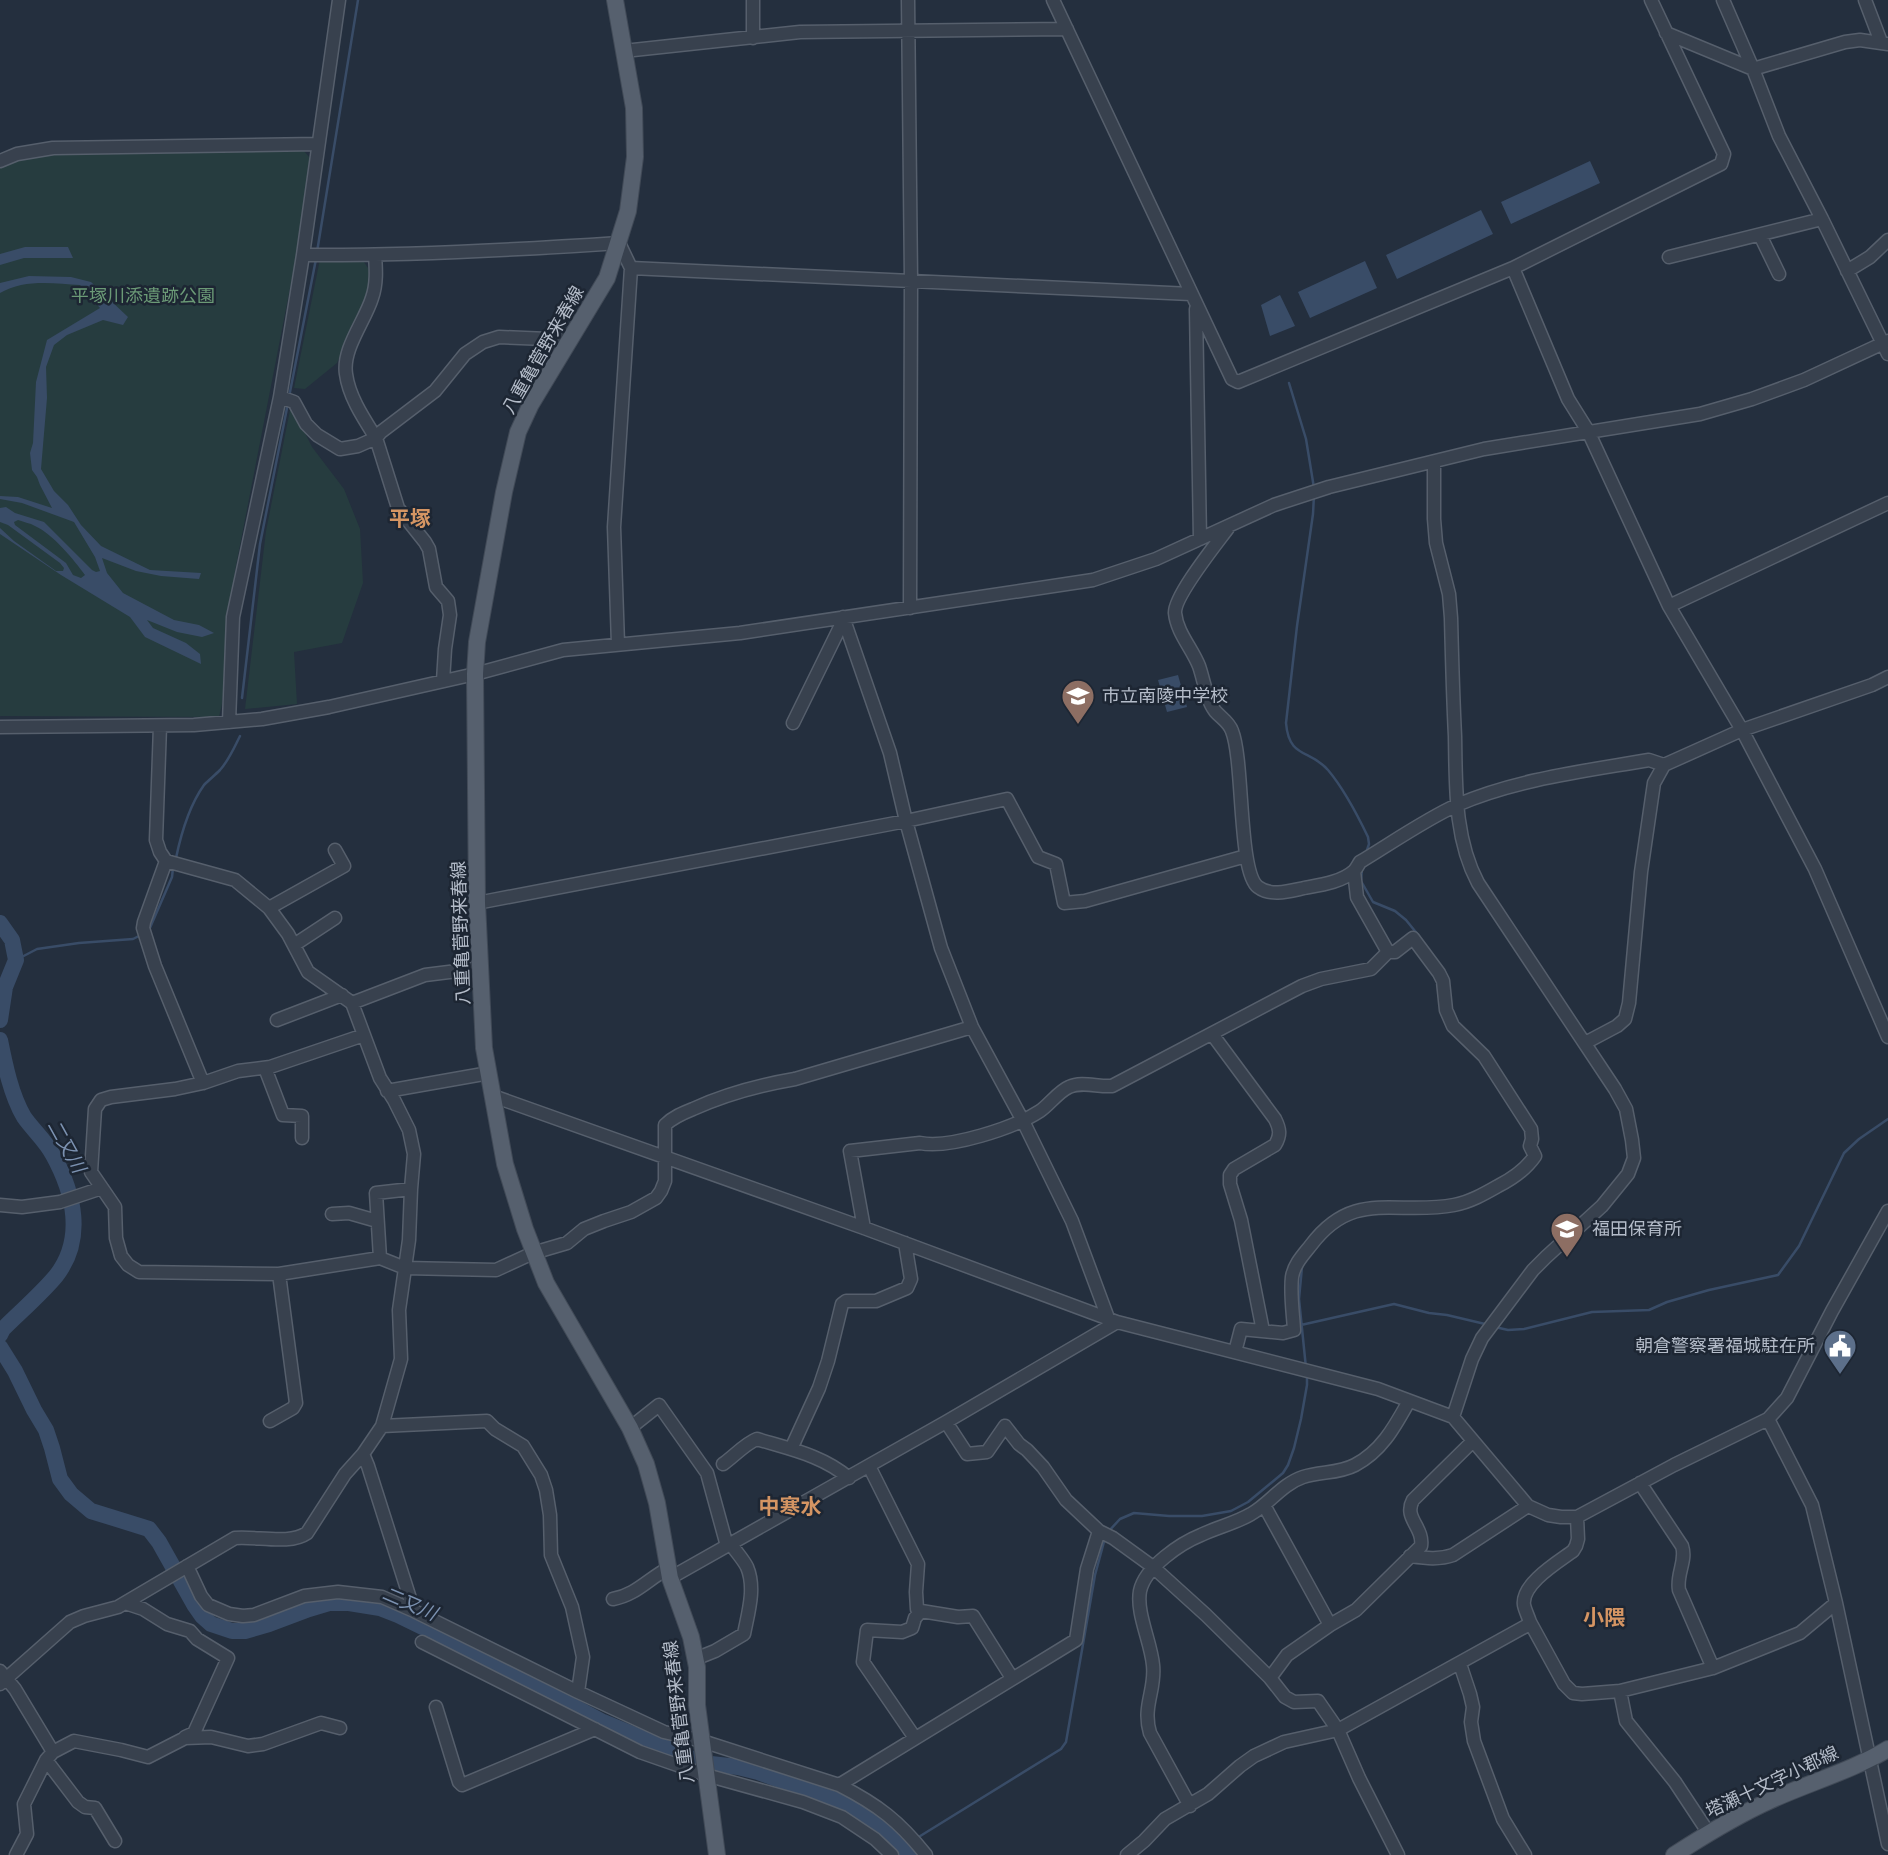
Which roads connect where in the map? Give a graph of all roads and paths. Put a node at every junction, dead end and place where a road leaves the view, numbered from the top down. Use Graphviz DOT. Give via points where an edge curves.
graph roads {
  1 [pos="339,0"];
  2 [pos="615,0"];
  3 [pos="753,0"];
  4 [pos="908,0"];
  5 [pos="1053,0"];
  6 [pos="1651,0"];
  7 [pos="1723,0"];
  8 [pos="1865,0"];
  9 [pos="1067,29"];
  10 [pos="908,32"];
  11 [pos="1667,33"];
  12 [pos="753,38"];
  13 [pos="1885,43"];
  14 [pos="624,51"];
  15 [pos="1753,69"];
  16 [pos="317,145"];
  17 [pos="0,161"];
  18 [pos="1822,219"];
  19 [pos="1760,235"];
  20 [pos="1888,240"];
  21 [pos="619,243"];
  22 [pos="308,255"];
  23 [pos="375,255"];
  24 [pos="1669,257"];
  25 [pos="631,268"];
  26 [pos="1513,268"];
  27 [pos="1847,271"];
  28 [pos="1779,274"];
  29 [pos="911,280"];
  30 [pos="1194,299"];
  31 [pos="571,340"];
  32 [pos="1886,346"];
  33 [pos="280,397"];
  34 [pos="1588,431"];
  35 [pos="376,438"];
  36 [pos="1434,462"];
  37 [pos="1888,503"];
  38 [pos="1230,524"];
  39 [pos="1200,539"];
  40 [pos="1669,606"];
  41 [pos="910,608"];
  42 [pos="843,618"];
  43 [pos="618,644"];
  44 [pos="475,674"];
  45 [pos="1888,677"];
  46 [pos="443,681"];
  47 [pos="229,722"];
  48 [pos="793,723"];
  49 [pos="160,726"];
  50 [pos="0,727"];
  51 [pos="1742,730"];
  52 [pos="1664,765"];
  53 [pos="1457,805"];
  54 [pos="905,821"];
  55 [pos="334,850"];
  56 [pos="1246,856"];
  57 [pos="166,861"];
  58 [pos="1354,871"];
  59 [pos="477,903"];
  60 [pos="269,908"];
  61 [pos="335,918"];
  62 [pos="294,945"];
  63 [pos="1388,952"];
  64 [pos="481,968"];
  65 [pos="347,999"];
  66 [pos="277,1020"];
  67 [pos="972,1027"];
  68 [pos="1212,1034"];
  69 [pos="364,1035"];
  70 [pos="1888,1037"];
  71 [pos="1586,1043"];
  72 [pos="265,1068"];
  73 [pos="489,1073"];
  74 [pos="202,1083"];
  75 [pos="387,1091"];
  76 [pos="493,1096"];
  77 [pos="1023,1121"];
  78 [pos="302,1138"];
  79 [pos="665,1157"];
  80 [pos="102,1188"];
  81 [pos="411,1189"];
  82 [pos="0,1205"];
  83 [pos="1888,1211"];
  84 [pos="332,1214"];
  85 [pos="377,1221"];
  86 [pos="864,1228"];
  87 [pos="905,1243"];
  88 [pos="533,1253"];
  89 [pos="380,1258"];
  90 [pos="405,1268"];
  91 [pos="279,1274"];
  92 [pos="1113,1320"];
  93 [pos="1263,1331"];
  94 [pos="1235,1352"];
  95 [pos="1409,1401"];
  96 [pos="1453,1417"];
  97 [pos="1768,1419"];
  98 [pos="270,1421"];
  99 [pos="946,1422"];
  100 [pos="382,1426"];
  101 [pos="630,1429"];
  102 [pos="1473,1441"];
  103 [pos="791,1449"];
  104 [pos="363,1454"];
  105 [pos="723,1464"];
  106 [pos="869,1466"];
  107 [pos="849,1478"];
  108 [pos="1640,1483"];
  109 [pos="1264,1504"];
  110 [pos="1528,1506"];
  111 [pos="1577,1517"];
  112 [pos="1099,1531"];
  113 [pos="729,1545"];
  114 [pos="1410,1556"];
  115 [pos="187,1566"];
  116 [pos="1153,1567"];
  117 [pos="669,1573"];
  118 [pos="613,1599"];
  119 [pos="125,1603"];
  120 [pos="1836,1603"];
  121 [pos="414,1611"];
  122 [pos="921,1611"];
  123 [pos="1530,1622"];
  124 [pos="1330,1625"];
  125 [pos="422,1642"];
  126 [pos="695,1658"];
  127 [pos="1460,1664"];
  128 [pos="1713,1668"];
  129 [pos="2,1678"];
  130 [pos="1012,1678"];
  131 [pos="1270,1678"];
  132 [pos="1620,1691"];
  133 [pos="578,1692"];
  134 [pos="436,1707"];
  135 [pos="340,1728"];
  136 [pos="595,1729"];
  137 [pos="1338,1730"];
  138 [pos="185,1738"];
  139 [pos="915,1738"];
  140 [pos="702,1741"];
  141 [pos="1888,1749"];
  142 [pos="50,1756"];
  143 [pos="1871,1759"];
  144 [pos="706,1775"];
  145 [pos="839,1785"];
  146 [pos="1190,1806"];
  147 [pos="1708,1832"];
  148 [pos="115,1841"];
  149 [pos="1888,1843"];
  150 [pos="16,1855"];
  151 [pos="717,1855"];
  152 [pos="892,1855"];
  153 [pos="926,1855"];
  154 [pos="1127,1855"];
  155 [pos="1398,1855"];
  156 [pos="1525,1855"];
  157 [pos="1674,1855"];
  1 -- 16 [label="street"];
  2 -- 14 [label="main road, 八重亀菅野来春線"];
  3 -- 12 [label="street"];
  4 -- 10 [label="street"];
  5 -- 9 [label="street"];
  6 -- 11 [label="street"];
  7 -- 15 [label="street"];
  8 -- 13 [label="street"];
  9 -- 10 [label="street"];
  9 -- 30 [label="street"];
  10 -- 12 [label="street" via="800,32"];
  10 -- 29 [label="street"];
  11 -- 15 [label="street"];
  11 -- 26 [label="street" via="1724,153 1721,164"];
  12 -- 14 [label="street"];
  13 -- 15 [label="street" via="1845,42"];
  14 -- 21 [label="main road, 八重亀菅野来春線" via="634,108 635,158"];
  15 -- 18 [label="street" via="1779,136"];
  16 -- 17 [label="street" via="53,148"];
  16 -- 22 [label="street"];
  18 -- 19 [label="street"];
  18 -- 27 [label="street"];
  19 -- 24 [label="street"];
  19 -- 28 [label="street"];
  20 -- 27 [label="street"];
  21 -- 23 [label="street"];
  21 -- 25 [label="street"];
  21 -- 31 [label="main road, 八重亀菅野来春線" via="607,278"];
  22 -- 23 [label="street"];
  22 -- 33 [label="street"];
  23 -- 35 [label="street" via="372,298 351,343 345,372"];
  25 -- 29 [label="street"];
  25 -- 43 [label="street" via="614,527"];
  26 -- 30 [label="street" via="1237,382"];
  26 -- 34 [label="street" via="1568,399"];
  27 -- 32 [label="street"];
  29 -- 30 [label="street"];
  29 -- 41 [label="street"];
  30 -- 39 [label="street"];
  31 -- 35 [label="street" via="499,337 483,342 465,354 435,391"];
  31 -- 44 [label="main road, 八重亀菅野来春線" via="518,432 477,642"];
  32 -- 34 [label="street" via="1804,380 1700,414"];
  33 -- 35 [label="street" via="294,401 306,424 340,449"];
  33 -- 47 [label="street" via="233,617"];
  34 -- 36 [label="street"];
  34 -- 40 [label="street"];
  35 -- 46 [label="street" via="398,508 429,549 436,587 448,601"];
  36 -- 38 [label="street" via="1314,492"];
  36 -- 53 [label="street" via="1436,543 1451,618"];
  37 -- 40 [label="street"];
  38 -- 39 [label="street"];
  38 -- 56 [label="street" via="1175,611 1212,705 1233,734"];
  39 -- 41 [label="street" via="1093,580"];
  40 -- 51 [label="street"];
  41 -- 42 [label="street"];
  42 -- 43 [label="street"];
  42 -- 48 [label="street"];
  42 -- 54 [label="street" via="890,753"];
  43 -- 44 [label="street" via="563,650"];
  44 -- 46 [label="street"];
  44 -- 59 [label="main road, 八重亀菅野来春線"];
  45 -- 51 [label="street"];
  46 -- 47 [label="street" via="329,707"];
  47 -- 49 [label="street"];
  49 -- 50 [label="street"];
  49 -- 57 [label="street" via="156,841"];
  51 -- 52 [label="street"];
  51 -- 70 [label="street" via="1815,869"];
  52 -- 53 [label="street" via="1650,760 1553,776"];
  52 -- 71 [label="street" via="1654,783 1625,1019"];
  53 -- 58 [label="street" via="1360,862"];
  53 -- 71 [label="street" via="1465,852 1475,876"];
  54 -- 56 [label="street" via="1007,799 1038,857 1056,864 1064,903"];
  54 -- 59 [label="street"];
  54 -- 67 [label="street" via="942,948"];
  55 -- 60 [label="street" via="344,866"];
  56 -- 58 [label="street" via="1257,887 1268,892 1324,884"];
  57 -- 60 [label="street" via="236,880"];
  57 -- 74 [label="street" via="143,928"];
  58 -- 63 [label="street" via="1357,897"];
  59 -- 64 [label="main road, 八重亀菅野来春線"];
  60 -- 62 [label="street"];
  61 -- 62 [label="street"];
  62 -- 65 [label="street" via="308,972"];
  63 -- 68 [label="street" via="1371,969 1302,986"];
  63 -- 93 [label="street" via="1395,953 1413,938 1439,973 1449,1019 1484,1056 1531,1129 1535,1156 1521,1171 1470,1201 1437,1208 1361,1209 1331,1223 1292,1276 1294,1330"];
  64 -- 65 [label="street" via="425,975"];
  64 -- 73 [label="main road, 八重亀菅野来春線"];
  65 -- 66 [label="street"];
  65 -- 69 [label="street"];
  67 -- 77 [label="street"];
  67 -- 79 [label="street" via="718,1097 664,1125"];
  68 -- 77 [label="street" via="1112,1086 1066,1087"];
  68 -- 93 [label="street" via="1280,1129 1275,1145 1230,1175"];
  69 -- 72 [label="street"];
  69 -- 75 [label="street"];
  71 -- 96 [label="street" via="1626,1109 1634,1158 1628,1174 1602,1206 1533,1270 1482,1338"];
  72 -- 74 [label="street" via="238,1070"];
  72 -- 78 [label="street" via="283,1115 302,1116"];
  73 -- 75 [label="street"];
  73 -- 76 [label="main road, 八重亀菅野来春線"];
  74 -- 80 [label="street" via="101,1100 95,1110 90,1172"];
  75 -- 81 [label="street" via="409,1130 414,1154"];
  76 -- 79 [label="street"];
  76 -- 88 [label="main road, 八重亀菅野来春線" via="505,1164"];
  77 -- 86 [label="street" via="960,1142 850,1151"];
  77 -- 92 [label="street"];
  79 -- 86 [label="street"];
  79 -- 88 [label="street" via="665,1181 656,1198 584,1229 567,1243"];
  80 -- 82 [label="street" via="60,1202"];
  80 -- 91 [label="street" via="114,1207 121,1256 139,1272"];
  81 -- 85 [label="street" via="376,1194"];
  81 -- 90 [label="street"];
  83 -- 97 [label="street" via="1787,1398"];
  84 -- 85 [label="street" via="349,1213"];
  85 -- 89 [label="street"];
  86 -- 87 [label="street"];
  87 -- 92 [label="street"];
  87 -- 103 [label="street" via="911,1279 907,1287 876,1301 842,1304 819,1388"];
  88 -- 90 [label="street" via="496,1270"];
  88 -- 101 [label="main road, 八重亀菅野来春線"];
  89 -- 90 [label="street"];
  89 -- 91 [label="street"];
  90 -- 100 [label="street" via="399,1310 401,1359"];
  91 -- 98 [label="street" via="296,1403"];
  92 -- 94 [label="street"];
  92 -- 99 [label="street"];
  93 -- 94 [label="street" via="1241,1329"];
  94 -- 95 [label="street"];
  95 -- 96 [label="street"];
  95 -- 109 [label="street" via="1390,1435 1373,1453 1340,1471 1296,1480"];
  96 -- 102 [label="street"];
  97 -- 108 [label="street"];
  97 -- 120 [label="street" via="1812,1505"];
  99 -- 106 [label="street"];
  99 -- 112 [label="street" via="967,1454 987,1452 1005,1426 1066,1500"];
  100 -- 104 [label="street"];
  100 -- 133 [label="street" via="487,1421 523,1446 546,1490 551,1555 578,1632 583,1657"];
  101 -- 113 [label="street" via="659,1405 707,1473"];
  101 -- 117 [label="main road, 八重亀菅野来春線" via="657,1503"];
  102 -- 110 [label="street"];
  102 -- 114 [label="street" via="1413,1500 1409,1511 1422,1540"];
  103 -- 105 [label="street" via="757,1439"];
  103 -- 107 [label="street" via="822,1460"];
  104 -- 115 [label="street" via="300,1538 235,1538"];
  104 -- 121 [label="street"];
  106 -- 107 [label="street"];
  106 -- 122 [label="street" via="918,1563 917,1609"];
  107 -- 113 [label="street"];
  108 -- 111 [label="street"];
  108 -- 128 [label="street" via="1682,1546 1679,1590"];
  109 -- 116 [label="street" via="1241,1519 1199,1535"];
  109 -- 124 [label="street"];
  110 -- 111 [label="street" via="1548,1515"];
  110 -- 114 [label="street" via="1453,1555"];
  111 -- 123 [label="street" via="1573,1551 1534,1581 1526,1593 1523,1603"];
  112 -- 116 [label="street"];
  112 -- 130 [label="street" via="1087,1569 1076,1640"];
  113 -- 117 [label="street"];
  113 -- 126 [label="street" via="749,1574 752,1593 744,1634"];
  114 -- 124 [label="street" via="1356,1610"];
  115 -- 119 [label="street"];
  115 -- 121 [label="street" via="208,1605 229,1614 254,1615 304,1597 338,1592 382,1597"];
  116 -- 131 [label="street"];
  116 -- 146 [label="street" via="1140,1594 1154,1673 1147,1723"];
  117 -- 118 [label="street" via="655,1575 634,1592"];
  117 -- 126 [label="main road, 八重亀菅野来春線"];
  119 -- 129 [label="street" via="70,1622"];
  119 -- 138 [label="street" via="190,1631 228,1658 194,1733"];
  120 -- 128 [label="street" via="1801,1633"];
  120 -- 143 [label="street"];
  121 -- 133 [label="street"];
  122 -- 130 [label="street" via="973,1616"];
  122 -- 139 [label="street" via="912,1628 901,1632 867,1630 863,1662"];
  123 -- 127 [label="street"];
  123 -- 132 [label="street" via="1569,1690 1581,1694"];
  124 -- 131 [label="street" via="1287,1656"];
  125 -- 136 [label="street"];
  126 -- 140 [label="main road, 八重亀菅野来春線"];
  127 -- 137 [label="street"];
  127 -- 156 [label="street" via="1473,1707 1474,1741 1503,1819"];
  128 -- 132 [label="street"];
  129 -- 142 [label="street" via="15,1689"];
  130 -- 139 [label="street"];
  131 -- 137 [label="street" via="1284,1697 1294,1702 1318,1701"];
  132 -- 147 [label="street" via="1626,1721"];
  133 -- 140 [label="street" via="664,1732"];
  134 -- 136 [label="street" via="461,1785"];
  135 -- 138 [label="street" via="321,1723 248,1746 211,1737"];
  136 -- 144 [label="street" via="640,1752"];
  137 -- 146 [label="street" via="1284,1742 1254,1756"];
  137 -- 155 [label="street"];
  138 -- 142 [label="street" via="148,1757 74,1741"];
  139 -- 145 [label="street"];
  140 -- 144 [label="main road, 八重亀菅野来春線"];
  140 -- 145 [label="street"];
  141 -- 143 [label="main road, 塔瀬十文字小郡線"];
  142 -- 148 [label="street" via="78,1802 95,1808"];
  142 -- 150 [label="street" via="24,1804 27,1834"];
  143 -- 147 [label="main road, 塔瀬十文字小郡線"];
  143 -- 149 [label="street"];
  144 -- 151 [label="main road, 八重亀菅野来春線"];
  144 -- 152 [label="street" via="842,1817"];
  145 -- 153 [label="street" via="882,1809"];
  146 -- 154 [label="street" via="1165,1819"];
  147 -- 157 [label="main road, 塔瀬十文字小郡線"];
}
